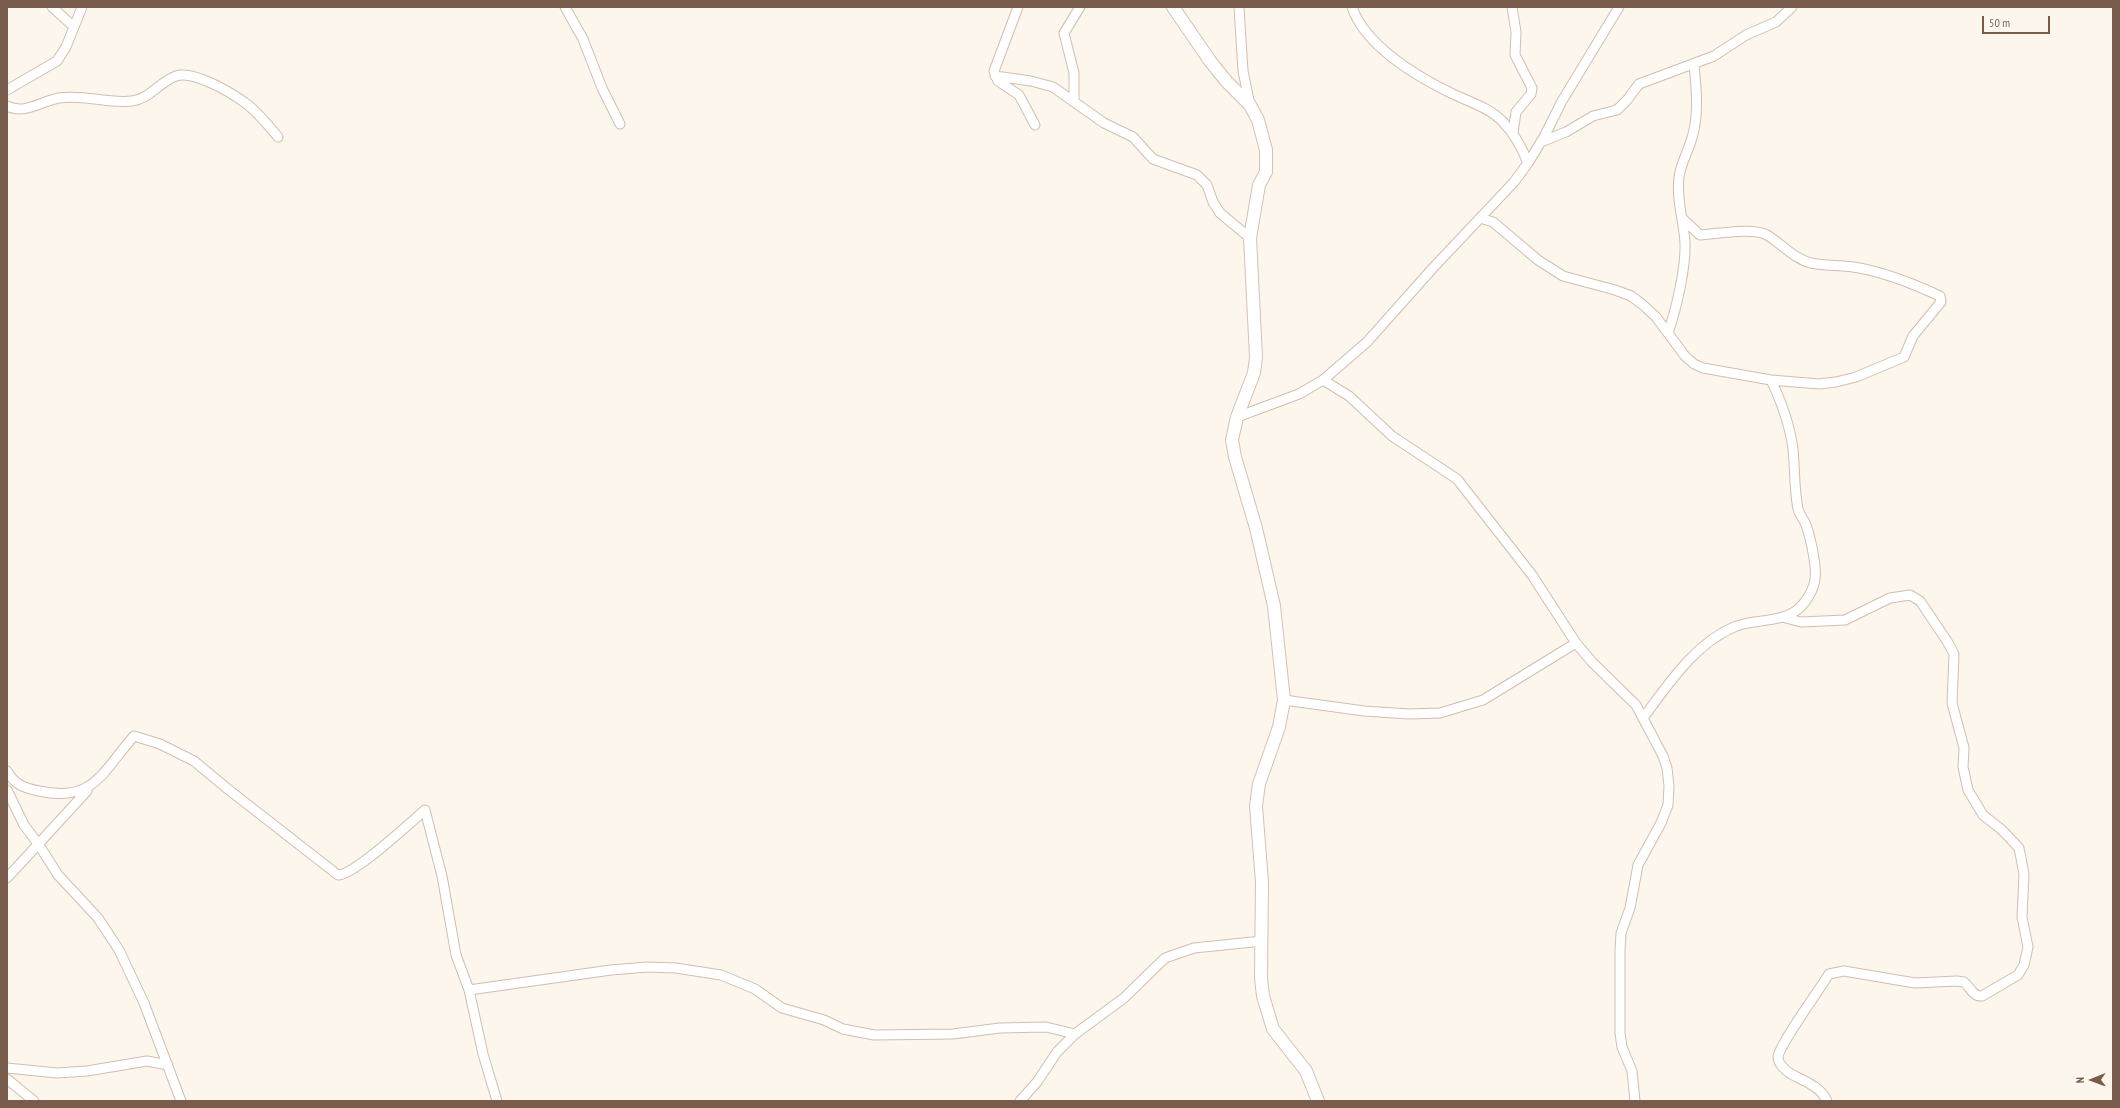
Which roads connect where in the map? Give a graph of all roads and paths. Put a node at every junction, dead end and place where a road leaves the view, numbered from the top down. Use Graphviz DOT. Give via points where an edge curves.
graph roads {
  1 [pos="52,7"];
  2 [pos="82,7"];
  3 [pos="565,7"];
  4 [pos="1018,7"];
  5 [pos="1080,7"];
  6 [pos="1173,7"];
  7 [pos="1239,7"];
  8 [pos="1352,7"];
  9 [pos="1512,7"];
  10 [pos="1619,7"];
  11 [pos="1792,7"];
  12 [pos="74,27"];
  13 [pos="1694,64"];
  14 [pos="995,76"];
  15 [pos="7,90"];
  16 [pos="1074,102"];
  17 [pos="1250,105"];
  18 [pos="7,106"];
  19 [pos="620,124"];
  20 [pos="1035,125"];
  21 [pos="1513,133"];
  22 [pos="278,137"];
  23 [pos="1541,142"];
  24 [pos="1528,163"];
  25 [pos="1480,218"];
  26 [pos="1684,218"];
  27 [pos="1250,238"];
  28 [pos="1668,333"];
  29 [pos="1323,380"];
  30 [pos="1771,380"];
  31 [pos="1237,417"];
  32 [pos="1782,617"];
  33 [pos="1576,643"];
  34 [pos="1284,700"];
  35 [pos="1643,718"];
  36 [pos="7,771"];
  37 [pos="91,787"];
  38 [pos="7,790"];
  39 [pos="39,845"];
  40 [pos="7,878"];
  41 [pos="1262,941"];
  42 [pos="469,990"];
  43 [pos="1075,1034"];
  44 [pos="162,1049"];
  45 [pos="147,1061"];
  46 [pos="168,1065"];
  47 [pos="7,1068"];
  48 [pos="7,1079"];
  49 [pos="34,1101"];
  50 [pos="181,1101"];
  51 [pos="497,1101"];
  52 [pos="1020,1101"];
  53 [pos="1318,1101"];
  54 [pos="1635,1101"];
  55 [pos="1827,1101"];
  1 -- 12 [label="street"];
  2 -- 12 [label="street"];
  3 -- 19 [label="street" via="583,39 602,88"];
  4 -- 14 [label="street" via="994,67"];
  5 -- 16 [label="street" via="1064,33 1074,73"];
  6 -- 17 [label="street" via="1210,61"];
  7 -- 17 [label="street" via="1243,71"];
  8 -- 21 [label="street" via="1361,27 1376,44 1422,79 1494,114"];
  9 -- 21 [label="street" via="1516,32 1515,55 1532,88 1531,94 1516,112"];
  10 -- 23 [label="street" via="1562,101"];
  11 -- 13 [label="street" via="1776,22 1746,35 1714,56"];
  12 -- 15 [label="street" via="57,61"];
  13 -- 23 [label="street" via="1639,84 1617,110 1593,116 1566,132"];
  13 -- 26 [label="street" via="1696,120 1678,179"];
  14 -- 16 [label="street" via="1053,87"];
  14 -- 20 [label="street" via="998,81 1019,95"];
  16 -- 27 [label="street" via="1104,123 1133,137 1158,162 1198,175 1207,185 1220,213"];
  17 -- 27 [label="street" via="1258,120 1266,150 1266,172 1259,185"];
  18 -- 22 [label="street" via="18,110 69,97 134,101 147,96 173,77 184,74 192,75 245,102"];
  21 -- 24 [label="street"];
  23 -- 24 [label="street"];
  24 -- 25 [label="street"];
  25 -- 28 [label="street" via="1493,222 1538,260 1562,276 1630,296 1651,312"];
  25 -- 29 [label="street" via="1367,342"];
  26 -- 28 [label="street" via="1683,274"];
  26 -- 30 [label="street" via="1700,235 1743,232 1766,234 1808,262 1829,267 1853,267 1913,284 1940,296 1941,302 1913,336 1904,357 1898,361 1836,382 1819,384"];
  27 -- 31 [label="street" via="1256,357 1254,373"];
  28 -- 30 [label="street" via="1684,356 1694,364 1713,370"];
  29 -- 31 [label="street" via="1298,394"];
  29 -- 33 [label="street" via="1349,396 1392,436 1457,479 1532,575"];
  30 -- 32 [label="street" via="1780,399 1793,449 1793,481 1799,512 1807,527 1816,578 1810,594 1798,610"];
  31 -- 34 [label="street" via="1232,440 1274,606"];
  32 -- 35 [label="street" via="1734,627 1710,640 1665,689"];
  32 -- 55 [label="street" via="1800,622 1845,620 1890,598 1910,595 1920,601 1954,654 1952,703 1964,748 1968,790 1983,815 2019,848 2024,874 2022,917 2028,947 2024,965 2018,975 1982,996 1974,994 1964,982 1915,983 1844,971 1829,974 1784,1044 1778,1058 1786,1070 1812,1084"];
  33 -- 34 [label="street" via="1483,700 1440,713 1364,711"];
  33 -- 35 [label="street" via="1636,705"];
  34 -- 41 [label="street" via="1279,727 1259,784 1256,806 1262,882"];
  35 -- 54 [label="street" via="1663,756 1669,786 1668,805 1638,865 1630,908 1621,933 1620,1033 1622,1047 1632,1071"];
  36 -- 37 [label="street" via="19,786 47,793 72,794"];
  37 -- 39 [label="street" via="65,813"];
  37 -- 42 [label="street" via="134,736 160,744 194,761 338,874 346,873 366,860 425,810 442,876 456,955"];
  38 -- 39 [label="street" via="20,819"];
  39 -- 40 [label="street"];
  39 -- 44 [label="street" via="58,875 98,918 119,950"];
  41 -- 43 [label="street" via="1194,948 1165,958 1124,998"];
  41 -- 53 [label="street" via="1261,978 1267,1012 1273,1029 1306,1070"];
  42 -- 43 [label="street" via="611,970 676,968 727,977 755,989 782,1008 824,1020 843,1029 874,1035 953,1034 1000,1028 1046,1027"];
  42 -- 51 [label="street" via="483,1054"];
  43 -- 52 [label="street" via="1057,1052 1038,1082"];
  44 -- 45 [label="street"];
  44 -- 46 [label="street"];
  45 -- 46 [label="street"];
  45 -- 47 [label="street" via="57,1073"];
  46 -- 50 [label="street"];
  48 -- 49 [label="street"];
}
